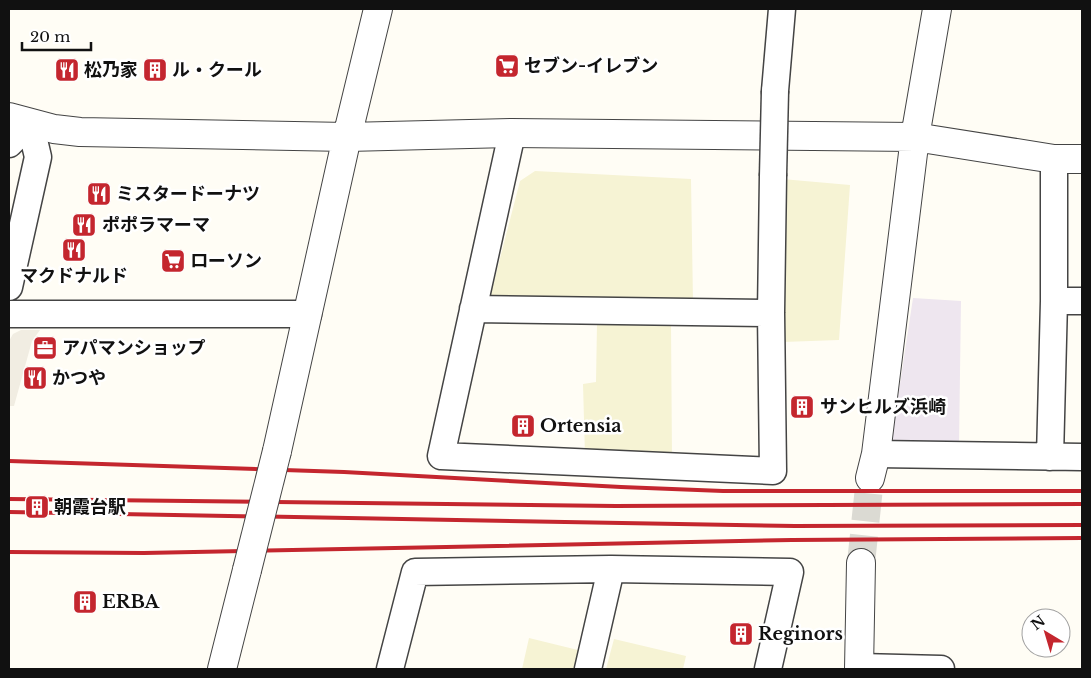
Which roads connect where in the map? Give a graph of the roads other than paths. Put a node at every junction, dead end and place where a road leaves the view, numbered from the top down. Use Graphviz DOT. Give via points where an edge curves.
graph roads {
  1 [pos="378,9"];
  2 [pos="782,9"];
  3 [pos="936,9"];
  4 [pos="19,120"];
  5 [pos="512,133"];
  6 [pos="347,137"];
  7 [pos="915,137"];
  8 [pos="9,144"];
  9 [pos="1054,159"];
  10 [pos="1082,159"];
  11 [pos="14,230"];
  12 [pos="9,286"];
  13 [pos="1054,301"];
  14 [pos="1082,301"];
  15 [pos="473,309"];
  16 [pos="771,313"];
  17 [pos="9,314"];
  18 [pos="308,314"];
  19 [pos="1050,456"];
  20 [pos="1082,457"];
  21 [pos="873,466"];
  22 [pos="861,563"];
  23 [pos="611,569"];
  24 [pos="860,668"];
  25 [pos="222,669"];
  26 [pos="390,669"];
  27 [pos="588,669"];
  28 [pos="768,669"];
  29 [pos="941,669"];
  1 -- 6 [label="street"];
  2 -- 16 [label="street, bridge" via="775,91"];
  3 -- 7 [label="street"];
  4 -- 6 [label="street" via="80,132"];
  4 -- 8 [label="street"];
  4 -- 11 [label="street" via="38,157"];
  5 -- 6 [label="street"];
  5 -- 7 [label="street"];
  5 -- 15 [label="street"];
  6 -- 18 [label="street"];
  7 -- 9 [label="street"];
  7 -- 21 [label="street"];
  9 -- 10 [label="street"];
  9 -- 13 [label="street"];
  11 -- 12 [label="street"];
  13 -- 14 [label="street"];
  13 -- 19 [label="street"];
  15 -- 16 [label="street"];
  15 -- 16 [label="street" via="441,456 773,471"];
  17 -- 18 [label="street"];
  18 -- 25 [label="street, bridge"];
  19 -- 20 [label="street"];
  19 -- 21 [label="street"];
  22 -- 24 [label="street"];
  23 -- 26 [label="street" via="415,572"];
  23 -- 27 [label="street"];
  23 -- 28 [label="street" via="790,572"];
  24 -- 29 [label="street"];
}
